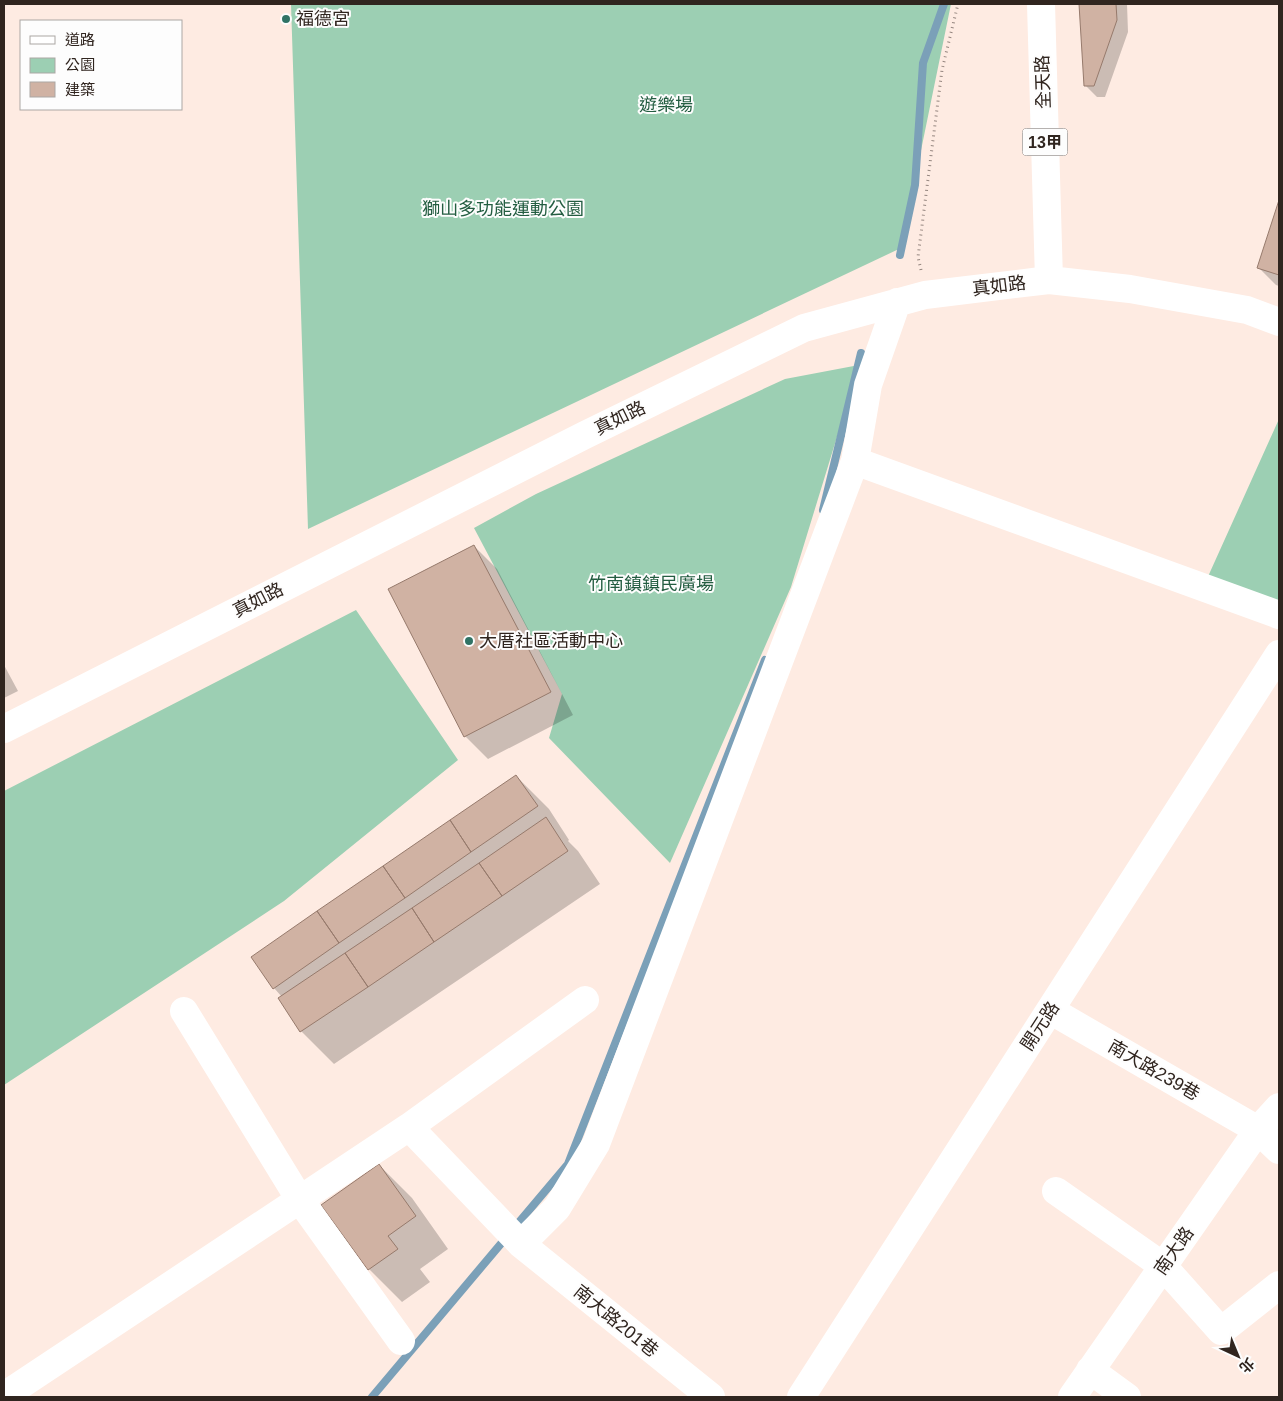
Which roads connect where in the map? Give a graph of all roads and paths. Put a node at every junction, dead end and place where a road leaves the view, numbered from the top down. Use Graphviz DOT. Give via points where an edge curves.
graph roads {
  1 [pos="958,4"];
  2 [pos="1041,4"];
  3 [pos="1049,280"];
  4 [pos="925,295"];
  5 [pos="897,302"];
  6 [pos="1279,322"];
  7 [pos="856,461"];
  8 [pos="1279,615"];
  9 [pos="1279,654"];
  10 [pos="4,729"];
  11 [pos="585,1000"];
  12 [pos="1050,1010"];
  13 [pos="184,1011"];
  14 [pos="1279,1107"];
  15 [pos="409,1127"];
  16 [pos="1258,1130"];
  17 [pos="1279,1150"];
  18 [pos="1056,1191"];
  19 [pos="300,1200"];
  20 [pos="521,1244"];
  21 [pos="1163,1266"];
  22 [pos="1279,1285"];
  23 [pos="401,1341"];
  24 [pos="1090,1370"];
  25 [pos="13,1390"];
  26 [pos="711,1397"];
  27 [pos="801,1397"];
  28 [pos="1072,1397"];
  29 [pos="1127,1397"];
  1 -- 4 [label="path" via="942,70 918,257"];
  2 -- 3 [label="street, 全天路 / 13甲"];
  3 -- 4 [label="street, 真如路"];
  3 -- 6 [label="street, 真如路" via="1140,290 1247,310"];
  4 -- 5 [label="street, 真如路"];
  5 -- 7 [label="street" via="868,385"];
  5 -- 10 [label="street, 真如路" via="804,328"];
  7 -- 8 [label="street"];
  7 -- 20 [label="street" via="596,1144 557,1208"];
  9 -- 12 [label="street, 開元路"];
  11 -- 15 [label="street"];
  12 -- 16 [label="street, 南大路239巷"];
  12 -- 27 [label="street, 開元路"];
  13 -- 19 [label="street"];
  14 -- 16 [label="street, 南大路"];
  15 -- 19 [label="street"];
  15 -- 20 [label="street, 南大路201巷"];
  16 -- 17 [label="street, 南大路239巷"];
  16 -- 21 [label="street, 南大路"];
  18 -- 21 [label="street"];
  19 -- 23 [label="street"];
  19 -- 25 [label="street"];
  20 -- 26 [label="street, 南大路201巷"];
  21 -- 22 [label="street" via="1221,1332"];
  21 -- 24 [label="street, 南大路"];
  24 -- 28 [label="street, 南大路"];
  24 -- 29 [label="street"];
}
